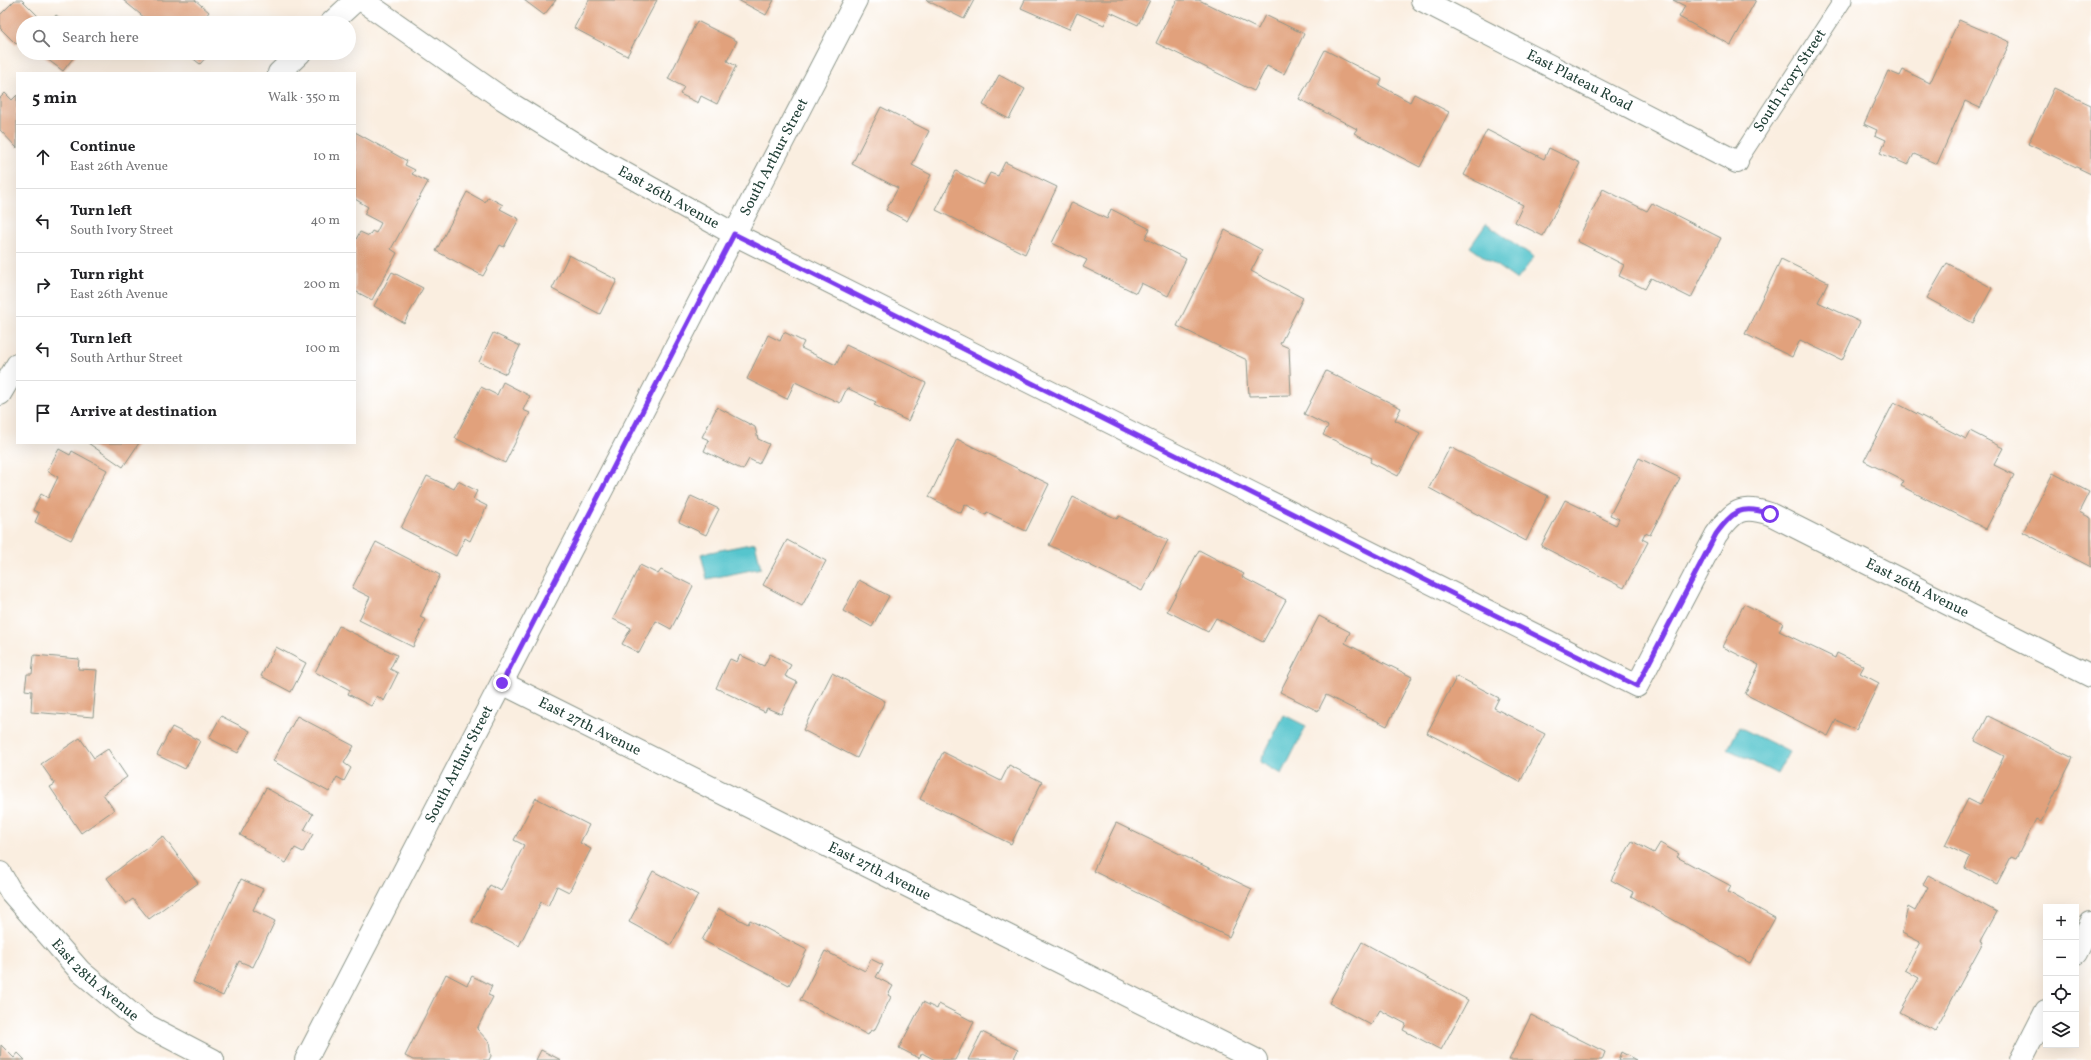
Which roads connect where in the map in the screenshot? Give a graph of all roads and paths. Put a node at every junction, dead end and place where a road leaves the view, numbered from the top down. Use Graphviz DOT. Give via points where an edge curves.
graph roads {
  1 [pos="356,0"];
  2 [pos="362,0"];
  3 [pos="856,0"];
  4 [pos="1422,0"];
  5 [pos="1843,0"];
  6 [pos="339,16"];
  7 [pos="293,60"];
  8 [pos="280,72"];
  9 [pos="1737,162"];
  10 [pos="734,234"];
  11 [pos="16,367"];
  12 [pos="0,394"];
  13 [pos="2091,676"];
  14 [pos="502,683"];
  15 [pos="0,873"];
  16 [pos="2091,923"];
  17 [pos="2079,946"];
  18 [pos="2045,1012"];
  19 [pos="213,1060"];
  20 [pos="306,1060"];
  21 [pos="1256,1060"];
  22 [pos="2021,1060"];
  1 -- 6 [label="street"];
  2 -- 10 [label="street, East 26th Avenue" via="503,99 604,162"];
  3 -- 10 [label="street, South Arthur Street"];
  4 -- 9 [label="street, East Plateau Road"];
  5 -- 9 [label="lane, South Ivory Street"];
  7 -- 8 [label="street"];
  10 -- 13 [label="street, East 26th Avenue" via="1637,686 1716,534 1726,520 1740,509 1755,509 1770,514"];
  10 -- 14 [label="street, South Arthur Street"];
  11 -- 12 [label="street"];
  14 -- 20 [label="street, South Arthur Street"];
  14 -- 21 [label="street, East 27th Avenue"];
  15 -- 19 [label="street, East 28th Avenue" via="11,892 80,972 142,1023"];
  16 -- 17 [label="street"];
  18 -- 22 [label="street"];
}
